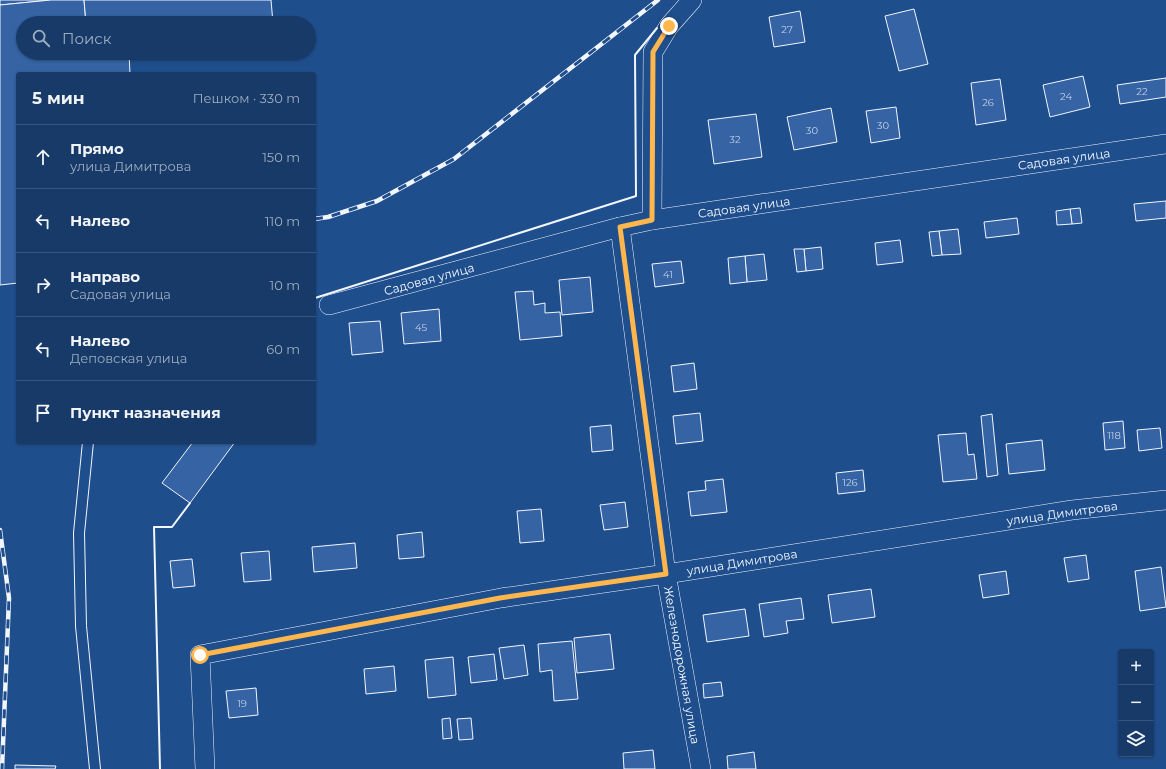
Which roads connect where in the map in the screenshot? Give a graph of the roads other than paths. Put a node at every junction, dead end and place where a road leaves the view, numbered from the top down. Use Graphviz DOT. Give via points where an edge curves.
graph roads {
  1 [pos="692,0"];
  2 [pos="1166,144"];
  3 [pos="652,220"];
  4 [pos="620,227"];
  5 [pos="329,305"];
  6 [pos="88,444"];
  7 [pos="1166,500"];
  8 [pos="666,574"];
  9 [pos="95,769"];
  10 [pos="205,769"];
  11 [pos="701,769"];
  1 -- 3 [label="street" via="669,26 653,52"];
  2 -- 3 [label="street, Садовая улица"];
  3 -- 4 [label="street, Садовая улица"];
  4 -- 5 [label="street, Садовая улица"];
  4 -- 8 [label="street, Железнодорожная улица"];
  6 -- 9 [label="lane" via="80,533 80,626"];
  7 -- 8 [label="street, улица Димитрова" via="1072,510"];
  8 -- 10 [label="street, улица Димитрова" via="500,598 200,655"];
  8 -- 11 [label="street, Железнодорожная улица"];
}
